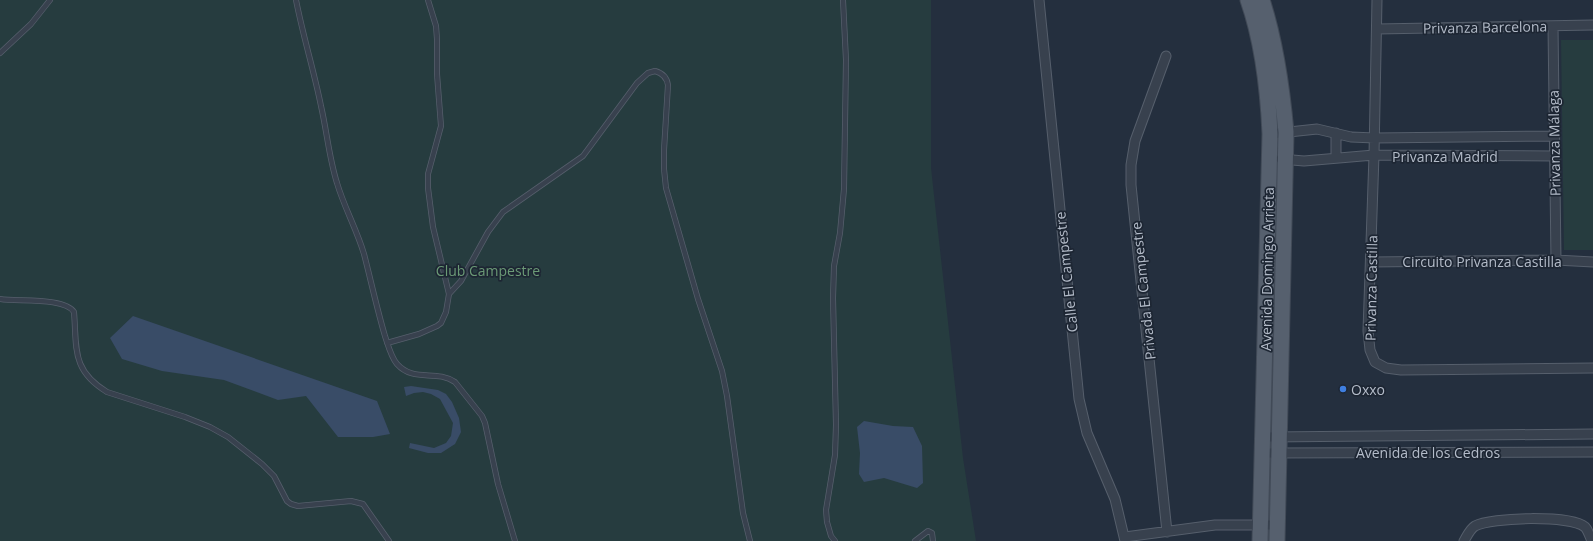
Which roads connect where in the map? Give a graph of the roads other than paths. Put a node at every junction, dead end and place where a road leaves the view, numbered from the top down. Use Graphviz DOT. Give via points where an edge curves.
graph roads {
  1 [pos="50,0"];
  2 [pos="296,0"];
  3 [pos="428,0"];
  4 [pos="843,0"];
  5 [pos="1039,0"];
  6 [pos="1248,0"];
  7 [pos="1262,0"];
  8 [pos="1377,0"];
  9 [pos="1593,25"];
  10 [pos="1553,26"];
  11 [pos="1377,30"];
  12 [pos="0,53"];
  13 [pos="1166,56"];
  14 [pos="1286,132"];
  15 [pos="1270,134"];
  16 [pos="1336,134"];
  17 [pos="1554,136"];
  18 [pos="1375,138"];
  19 [pos="1374,155"];
  20 [pos="1554,156"];
  21 [pos="1270,157"];
  22 [pos="1336,158"];
  23 [pos="1286,159"];
  24 [pos="1556,260"];
  25 [pos="1371,262"];
  26 [pos="1593,262"];
  27 [pos="449,294"];
  28 [pos="0,299"];
  29 [pos="387,343"];
  30 [pos="1593,368"];
  31 [pos="1593,434"];
  32 [pos="1279,436"];
  33 [pos="1263,437"];
  34 [pos="1593,452"];
  35 [pos="1262,453"];
  36 [pos="1278,453"];
  37 [pos="1260,524"];
  38 [pos="1277,525"];
  39 [pos="1167,532"];
  40 [pos="1125,539"];
  41 [pos="389,541"];
  42 [pos="515,541"];
  43 [pos="750,541"];
  44 [pos="835,541"];
  45 [pos="915,541"];
  46 [pos="933,541"];
  47 [pos="1260,541"];
  48 [pos="1277,541"];
  49 [pos="1464,541"];
  50 [pos="1592,541"];
  1 -- 12 [label="lane" via="31,24"];
  2 -- 29 [label="lane" via="337,184 363,252"];
  3 -- 27 [label="lane" via="436,26 441,126 428,174 428,188 433,227"];
  4 -- 44 [label="lane" via="846,60 844,189 834,266 835,455 826,510 831,536"];
  5 -- 40 [label="street, Calle El Campestre" via="1079,399 1087,433 1115,499"];
  6 -- 15 [label="main road, Avenida Domingo Arrieta" via="1264,61"];
  7 -- 14 [label="main road, Avenida Domingo Arrieta" via="1282,85"];
  8 -- 11 [label="street, Privanza Castilla"];
  9 -- 10 [label="street, Privanza Barcelona"];
  10 -- 11 [label="street, Privanza Barcelona"];
  10 -- 17 [label="street, Privanza Málaga"];
  11 -- 18 [label="street, Privanza Castilla"];
  13 -- 39 [label="street, Privada El Campestre" via="1135,141 1131,185"];
  14 -- 15 [label="street, Privanza Madrid"];
  14 -- 16 [label="street, Privanza Madrid" via="1317,129"];
  14 -- 23 [label="main road, Avenida Domingo Arrieta"];
  15 -- 21 [label="main road, Avenida Domingo Arrieta"];
  16 -- 18 [label="street, Privanza Madrid"];
  16 -- 22 [label="street"];
  17 -- 18 [label="street, Privanza Madrid"];
  17 -- 20 [label="street, Privanza Málaga"];
  18 -- 19 [label="street, Privanza Castilla"];
  19 -- 20 [label="street, Privanza Madrid"];
  19 -- 22 [label="street, Privanza Madrid"];
  19 -- 25 [label="street, Privanza Castilla"];
  20 -- 24 [label="street, Privanza Málaga"];
  21 -- 23 [label="street, Privanza Madrid"];
  21 -- 33 [label="main road, Avenida Domingo Arrieta"];
  22 -- 23 [label="street, Privanza Madrid" via="1304,161"];
  23 -- 32 [label="main road, Avenida Domingo Arrieta"];
  24 -- 25 [label="street, Circuito Privanza Castilla"];
  24 -- 26 [label="street, Circuito Privanza Castilla"];
  25 -- 30 [label="street, Privanza Castilla" via="1368,331 1370,350 1375,362 1386,368"];
  27 -- 29 [label="lane" via="446,312 437,326"];
  27 -- 43 [label="lane" via="461,280 488,232 503,212 583,156 637,83 648,73 655,71 663,76 668,85 664,150 666,188 722,371 743,513"];
  28 -- 41 [label="lane" via="39,301 69,307 74,312 76,356 79,365 98,387 185,417 228,437 274,476 291,504 298,506 351,501 362,504"];
  29 -- 42 [label="lane" via="403,370 414,375 450,379 482,416"];
  31 -- 32 [label="street, Avenida de los Cedros"];
  32 -- 33 [label="street, Avenida de los Cedros"];
  32 -- 36 [label="main road, Avenida Domingo Arrieta"];
  33 -- 35 [label="main road, Avenida Domingo Arrieta"];
  34 -- 36 [label="street, Avenida de los Cedros"];
  35 -- 36 [label="street, Avenida de los Cedros"];
  35 -- 37 [label="main road, Avenida Domingo Arrieta"];
  36 -- 38 [label="main road, Avenida Domingo Arrieta"];
  37 -- 38 [label="street, Calle El Campestre"];
  37 -- 39 [label="street, Calle El Campestre" via="1215,525"];
  37 -- 47 [label="main road, Avenida Domingo Arrieta"];
  38 -- 48 [label="main road, Avenida Domingo Arrieta"];
  39 -- 40 [label="street, Calle El Campestre"];
  45 -- 46 [label="lane" via="928,531 932,533"];
  49 -- 50 [label="street" via="1475,527 1486,522 1554,518 1585,527"];
}
